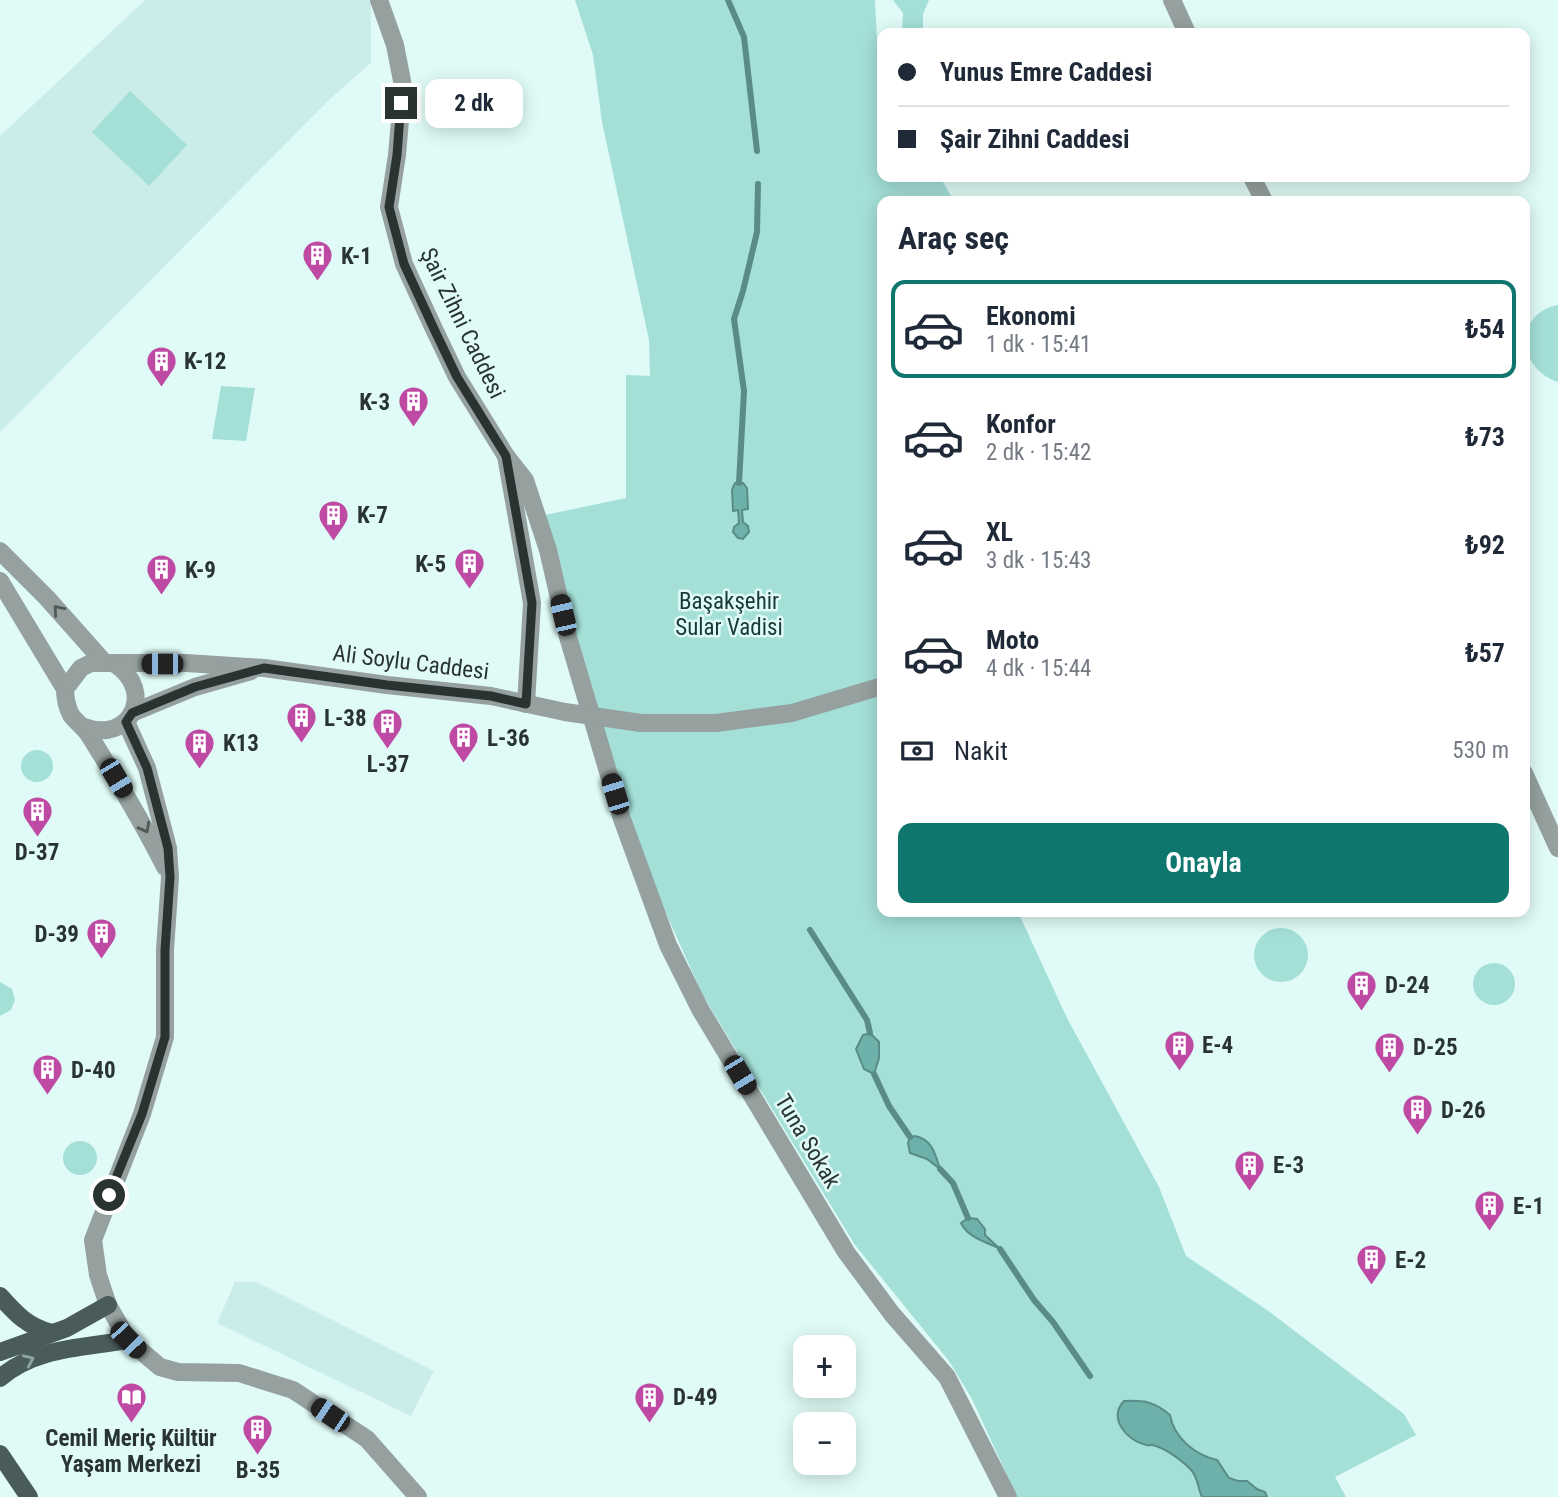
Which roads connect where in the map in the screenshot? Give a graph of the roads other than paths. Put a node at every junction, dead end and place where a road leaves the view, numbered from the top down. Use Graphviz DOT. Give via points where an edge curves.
graph roads {
  1 [pos="379,0"];
  2 [pos="1171,0"];
  3 [pos="1185,28"];
  4 [pos="506,456"];
  5 [pos="0,551"];
  6 [pos="0,581"];
  7 [pos="109,663"];
  8 [pos="264,668"];
  9 [pos="65,688"];
  10 [pos="876,688"];
  11 [pos="526,704"];
  12 [pos="129,717"];
  13 [pos="84,727"];
  14 [pos="600,744"];
  15 [pos="1530,786"];
  16 [pos="1558,848"];
  17 [pos="170,877"];
  18 [pos="0,1296"];
  19 [pos="108,1305"];
  20 [pos="128,1340"];
  21 [pos="56,1341"];
  22 [pos="0,1352"];
  23 [pos="0,1378"];
  24 [pos="0,1454"];
  25 [pos="29,1497"];
  26 [pos="418,1497"];
  27 [pos="1008,1497"];
  1 -- 4 [label="street, Şair Zihni Caddesi" via="403,86 389,207 404,264 457,377"];
  2 -- 3 [label="street"];
  4 -- 11 [label="street, Şair Zihni Caddesi" via="532,603"];
  4 -- 14 [label="street, Şair Zihni Caddesi" via="525,480 548,550"];
  7 -- 5 [label="street, one-way"];
  6 -- 9 [label="street"];
  7 -- 8 [label="street, Ali Soylu Caddesi"];
  7 -- 9 [label="street" via="81,668"];
  7 -- 12 [label="street" via="132,680 136,703"];
  8 -- 11 [label="street, Ali Soylu Caddesi"];
  8 -- 12 [label="street, Ali Soylu Caddesi" via="195,687"];
  9 -- 13 [label="street" via="70,713"];
  10 -- 11 [label="street, Ali Soylu Caddesi" via="792,713 716,723 641,723"];
  12 -- 13 [label="street" via="106,732"];
  12 -- 17 [label="street" via="168,848"];
  13 -- 17 [label="street, one-way" via="142,821"];
  14 -- 27 [label="street, Tuna Sokak" via="668,945 700,1009 846,1252 947,1377"];
  15 -- 16 [label="street"];
  17 -- 19 [label="street" via="165,1037 142,1114 93,1240"];
  18 -- 21 [label="main road" via="22,1320"];
  19 -- 20 [label="street"];
  19 -- 21 [label="main road"];
  20 -- 21 [label="main road"];
  20 -- 26 [label="street" via="160,1367 178,1372 239,1373 293,1390 367,1439"];
  21 -- 22 [label="main road"];
  23 -- 21 [label="main road, one-way"];
  24 -- 25 [label="main road"];
}
